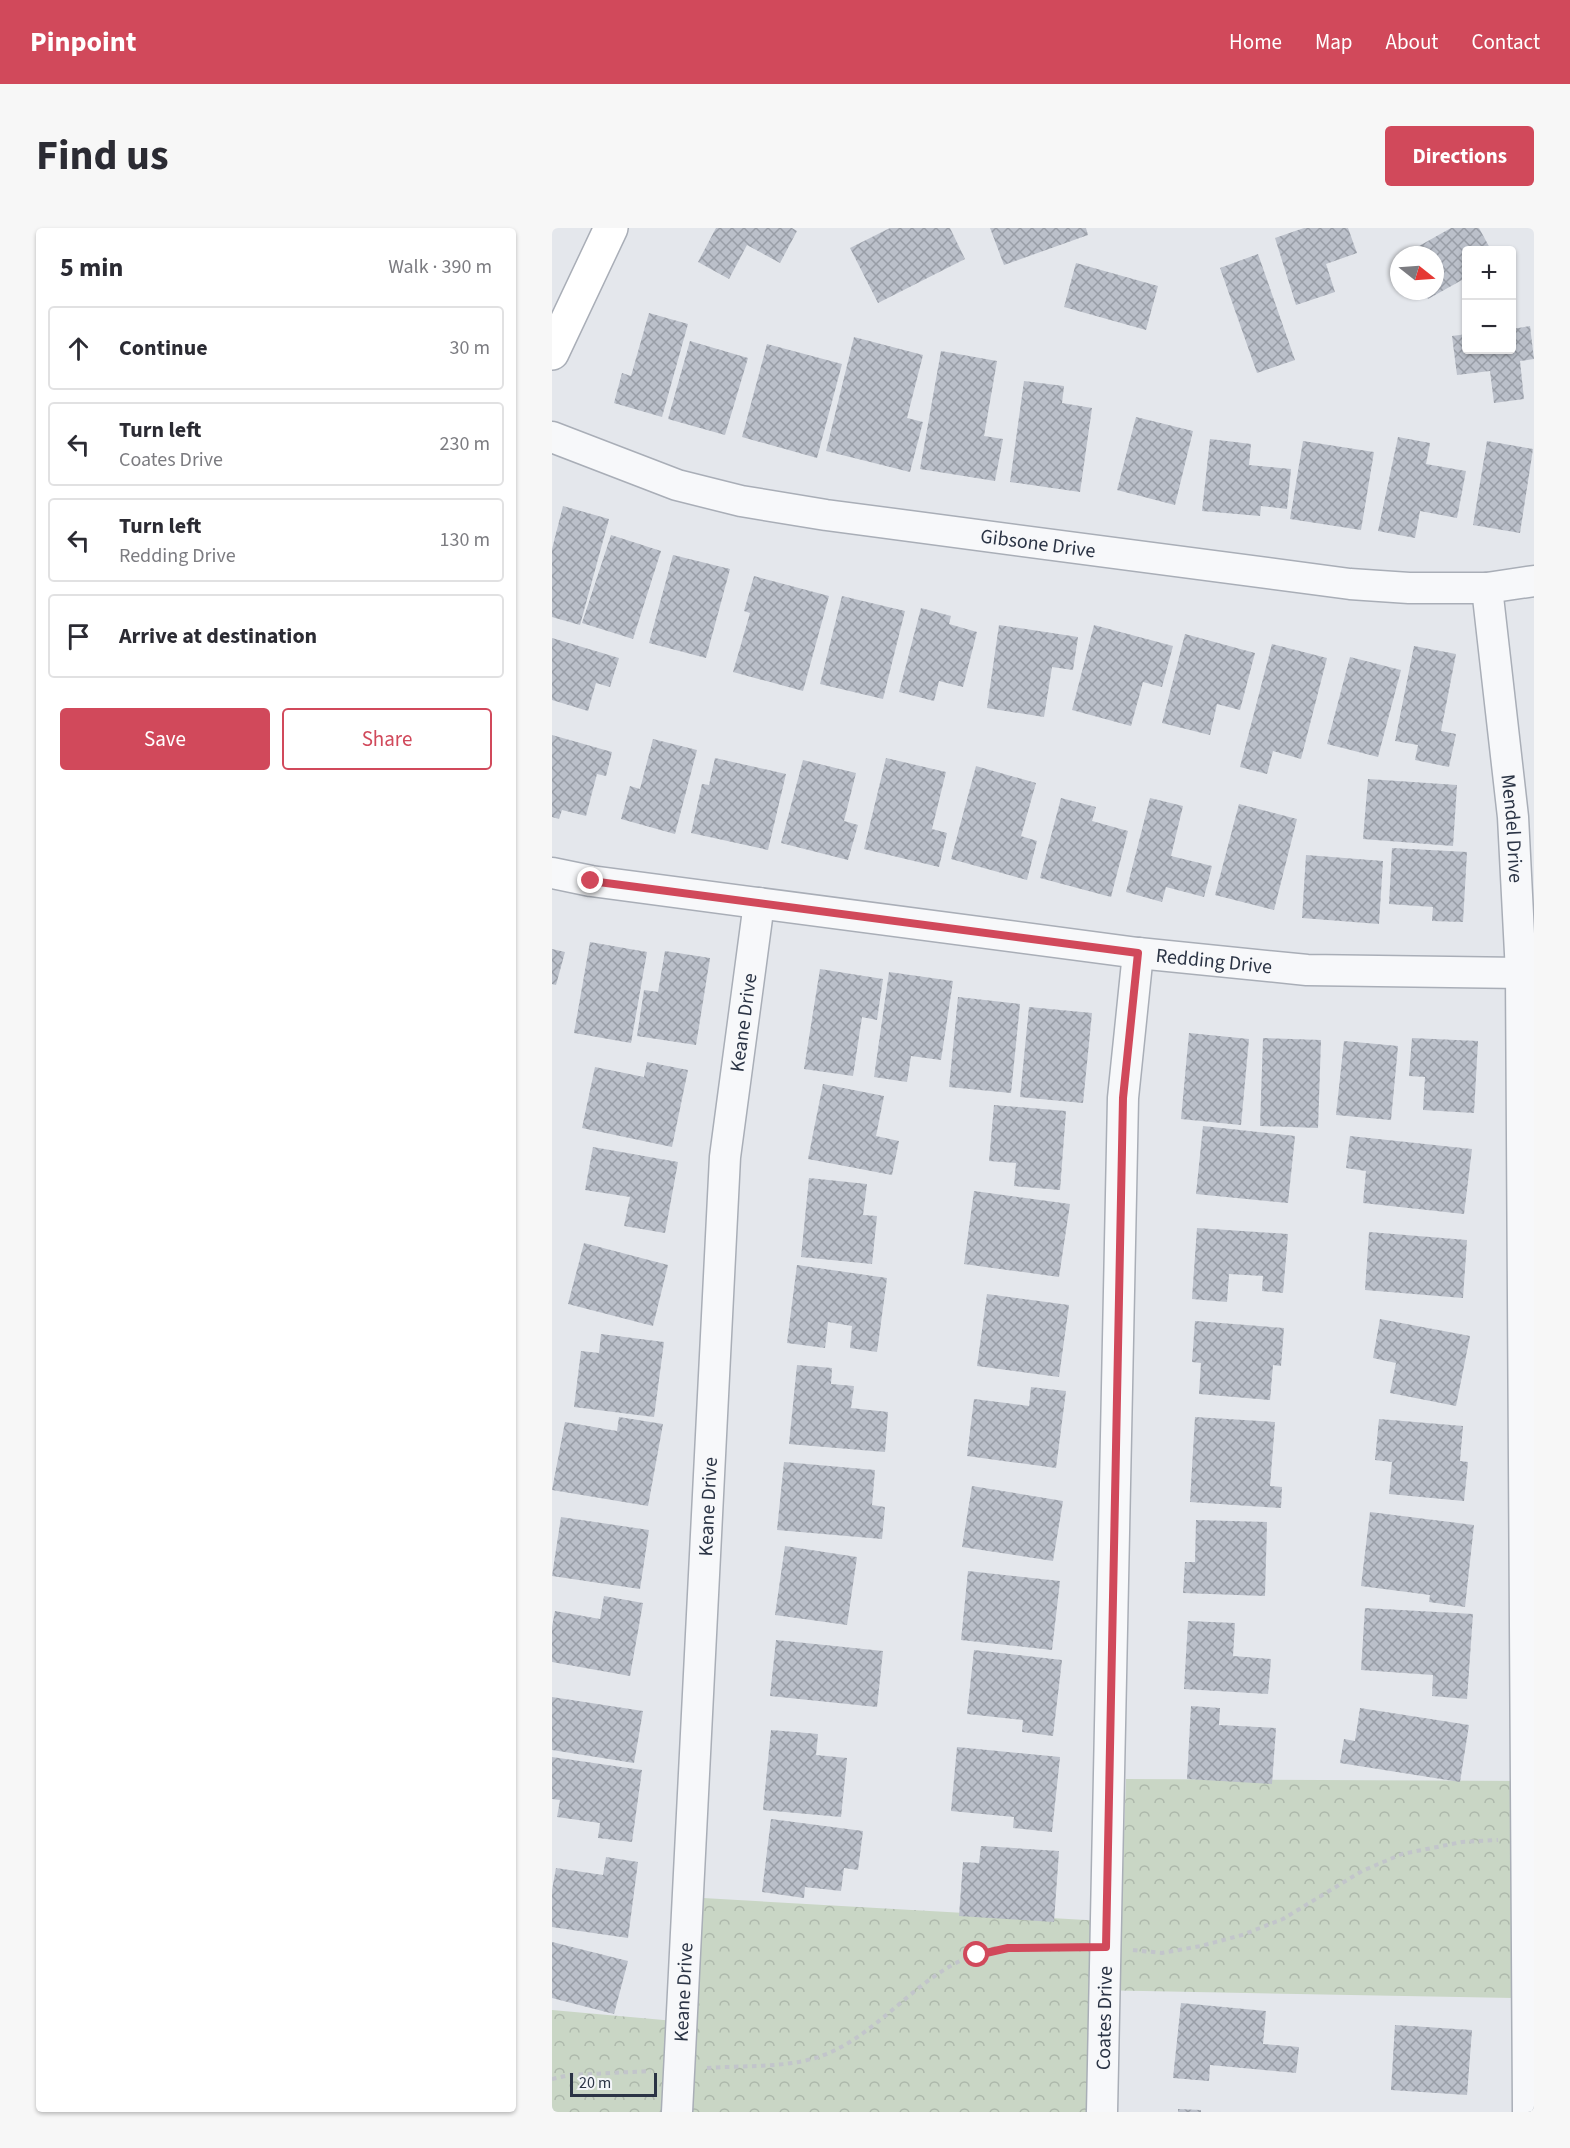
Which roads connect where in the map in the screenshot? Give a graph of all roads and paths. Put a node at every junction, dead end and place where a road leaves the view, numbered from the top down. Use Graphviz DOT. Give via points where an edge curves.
graph roads {
  1 [pos="611,228"];
  2 [pos="552,353"];
  3 [pos="552,437"];
  4 [pos="1534,581"];
  5 [pos="1487,588"];
  6 [pos="552,873"];
  7 [pos="759,903"];
  8 [pos="1138,953"];
  9 [pos="1521,973"];
  10 [pos="1526,1839"];
  11 [pos="1106,1947"];
  12 [pos="679,2070"];
  13 [pos="552,2079"];
  14 [pos="677,2112"];
  15 [pos="1102,2112"];
  16 [pos="1528,2112"];
  1 -- 2 [label="street"];
  3 -- 5 [label="street, Gibsone Drive" via="677,485 741,501 826,515 1350,584"];
  4 -- 5 [label="street, Gibsone Drive"];
  5 -- 9 [label="street, Mendel Drive" via="1513,817"];
  6 -- 7 [label="street, Redding Drive"];
  7 -- 8 [label="street, Redding Drive"];
  7 -- 12 [label="street, Keane Drive" via="725,1157"];
  8 -- 9 [label="street, Redding Drive" via="1307,970"];
  8 -- 11 [label="street, Coates Drive" via="1123,1098"];
  9 -- 10 [label="street, Mendel Drive"];
  10 -- 11 [label="path" via="1462,1842 1402,1854 1362,1871 1283,1919 1201,1946 1162,1953"];
  10 -- 16 [label="street, Mendel Drive"];
  11 -- 12 [label="path" via="1008,1948 977,1955 939,1973 831,2052 794,2062"];
  11 -- 15 [label="street, Coates Drive"];
  12 -- 13 [label="path"];
  12 -- 14 [label="street, Keane Drive"];
}
